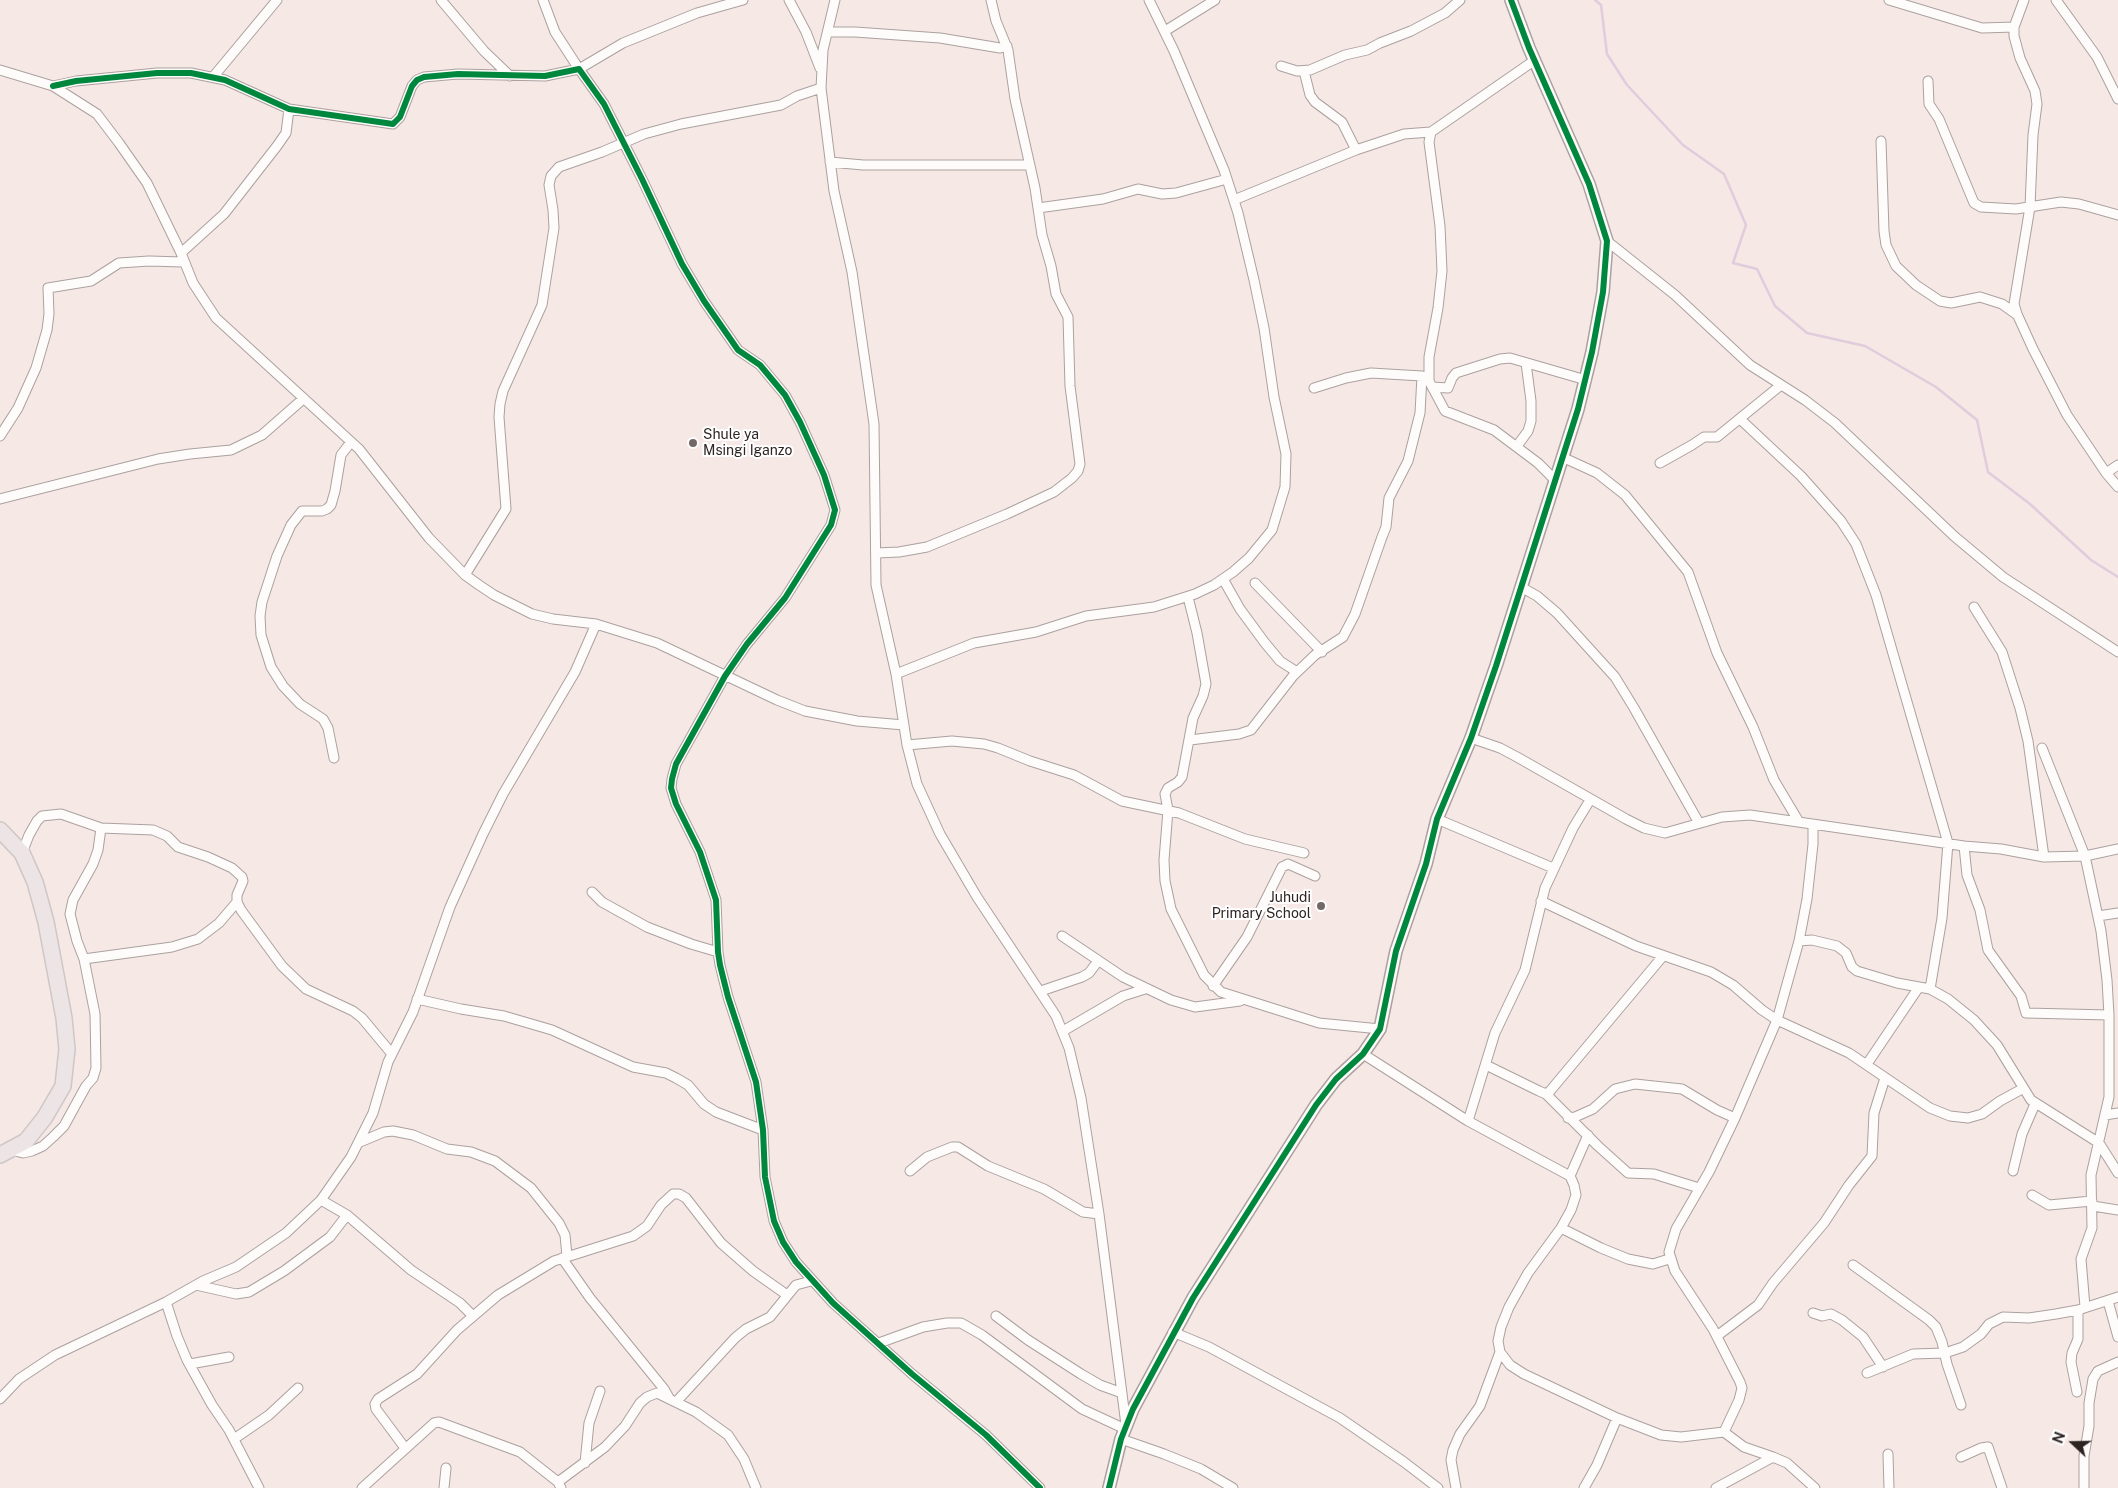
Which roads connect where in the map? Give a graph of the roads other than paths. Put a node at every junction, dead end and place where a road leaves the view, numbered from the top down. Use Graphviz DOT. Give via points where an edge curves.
graph roads {
  1 [pos="277,0"];
  2 [pos="441,0"];
  3 [pos="543,0"];
  4 [pos="743,0"];
  5 [pos="789,0"];
  6 [pos="835,0"];
  7 [pos="992,0"];
  8 [pos="1149,0"];
  9 [pos="1215,0"];
  10 [pos="1460,0"];
  11 [pos="1511,0"];
  12 [pos="1889,0"];
  13 [pos="2024,0"];
  14 [pos="2056,0"];
  15 [pos="2014,28"];
  16 [pos="1165,31"];
  17 [pos="828,32"];
  18 [pos="1007,46"];
  19 [pos="1536,60"];
  20 [pos="1281,66"];
  21 [pos="579,69"];
  22 [pos="0,70"];
  23 [pos="821,70"];
  24 [pos="1304,71"];
  25 [pos="510,76"];
  26 [pos="213,77"];
  27 [pos="1928,82"];
  28 [pos="53,86"];
  29 [pos="821,88"];
  30 [pos="2118,99"];
  31 [pos="290,109"];
  32 [pos="1431,132"];
  33 [pos="1881,140"];
  34 [pos="624,142"];
  35 [pos="1356,150"];
  36 [pos="830,162"];
  37 [pos="1030,165"];
  38 [pos="1227,179"];
  39 [pos="1234,200"];
  40 [pos="2030,207"];
  41 [pos="1038,208"];
  42 [pos="2118,215"];
  43 [pos="1608,241"];
  44 [pos="182,257"];
  45 [pos="2016,314"];
  46 [pos="1526,363"];
  47 [pos="1586,380"];
  48 [pos="1428,382"];
  49 [pos="1781,385"];
  50 [pos="1314,388"];
  51 [pos="304,399"];
  52 [pos="1740,419"];
  53 [pos="0,436"];
  54 [pos="351,442"];
  55 [pos="1517,446"];
  56 [pos="1562,457"];
  57 [pos="1660,463"];
  58 [pos="2118,465"];
  59 [pos="2106,473"];
  60 [pos="1555,480"];
  61 [pos="2118,487"];
  62 [pos="0,499"];
  63 [pos="877,553"];
  64 [pos="465,575"];
  65 [pos="1223,579"];
  66 [pos="1255,583"];
  67 [pos="1521,587"];
  68 [pos="1188,597"];
  69 [pos="1974,607"];
  70 [pos="596,624"];
  71 [pos="1322,652"];
  72 [pos="2118,652"];
  73 [pos="1297,672"];
  74 [pos="896,674"];
  75 [pos="725,676"];
  76 [pos="904,725"];
  77 [pos="1471,738"];
  78 [pos="1190,740"];
  79 [pos="908,745"];
  80 [pos="2042,748"];
  81 [pos="334,758"];
  82 [pos="1590,800"];
  83 [pos="1168,810"];
  84 [pos="1438,819"];
  85 [pos="1799,822"];
  86 [pos="1698,823"];
  87 [pos="1813,824"];
  88 [pos="101,828"];
  89 [pos="0,830"];
  90 [pos="1948,843"];
  91 [pos="1964,846"];
  92 [pos="2118,848"];
  93 [pos="22,853"];
  94 [pos="1304,853"];
  95 [pos="2085,856"];
  96 [pos="2044,857"];
  97 [pos="1553,868"];
  98 [pos="1315,876"];
  99 [pos="592,892"];
  100 [pos="1541,901"];
  101 [pos="237,902"];
  102 [pos="2118,913"];
  103 [pos="2098,916"];
  104 [pos="1062,936"];
  105 [pos="1799,941"];
  106 [pos="718,952"];
  107 [pos="1663,956"];
  108 [pos="84,959"];
  109 [pos="1098,961"];
  110 [pos="1213,986"];
  111 [pos="1919,987"];
  112 [pos="1144,989"];
  113 [pos="1930,989"];
  114 [pos="1041,991"];
  115 [pos="417,999"];
  116 [pos="1243,1001"];
  117 [pos="2109,1015"];
  118 [pos="1777,1020"];
  119 [pos="1380,1029"];
  120 [pos="1063,1031"];
  121 [pos="392,1054"];
  122 [pos="1363,1054"];
  123 [pos="1867,1064"];
  124 [pos="1486,1065"];
  125 [pos="1885,1078"];
  126 [pos="2022,1089"];
  127 [pos="1546,1094"];
  128 [pos="2035,1104"];
  129 [pos="2118,1114"];
  130 [pos="2105,1115"];
  131 [pos="1568,1118"];
  132 [pos="1735,1118"];
  133 [pos="1468,1121"];
  134 [pos="763,1130"];
  135 [pos="1588,1135"];
  136 [pos="360,1142"];
  137 [pos="2099,1143"];
  138 [pos="6,1153"];
  139 [pos="910,1171"];
  140 [pos="2013,1171"];
  141 [pos="2118,1173"];
  142 [pos="1570,1176"];
  143 [pos="1699,1188"];
  144 [pos="2032,1196"];
  145 [pos="321,1200"];
  146 [pos="2092,1204"];
  147 [pos="2118,1210"];
  148 [pos="1099,1214"];
  149 [pos="347,1215"];
  150 [pos="1561,1228"];
  151 [pos="565,1257"];
  152 [pos="1671,1261"];
  153 [pos="1853,1265"];
  154 [pos="811,1281"];
  155 [pos="196,1285"];
  156 [pos="787,1295"];
  157 [pos="2118,1297"];
  158 [pos="2108,1301"];
  159 [pos="166,1302"];
  160 [pos="2081,1308"];
  161 [pos="1813,1313"];
  162 [pos="472,1315"];
  163 [pos="996,1316"];
  164 [pos="1173,1332"];
  165 [pos="1718,1336"];
  166 [pos="2118,1336"];
  167 [pos="879,1343"];
  168 [pos="1500,1352"];
  169 [pos="1945,1353"];
  170 [pos="229,1357"];
  171 [pos="2118,1362"];
  172 [pos="190,1364"];
  173 [pos="1883,1366"];
  174 [pos="1867,1373"];
  175 [pos="298,1388"];
  176 [pos="600,1391"];
  177 [pos="2077,1392"];
  178 [pos="1122,1393"];
  179 [pos="0,1399"];
  180 [pos="673,1400"];
  181 [pos="1961,1405"];
  182 [pos="1617,1418"];
  183 [pos="1124,1431"];
  184 [pos="1724,1432"];
  185 [pos="234,1439"];
  186 [pos="405,1448"];
  187 [pos="1888,1454"];
  188 [pos="1773,1456"];
  189 [pos="1961,1457"];
  190 [pos="585,1463"];
  191 [pos="446,1468"];
  192 [pos="559,1485"];
  193 [pos="259,1488"];
  194 [pos="362,1488"];
  195 [pos="444,1488"];
  196 [pos="756,1488"];
  197 [pos="1040,1488"];
  198 [pos="1108,1488"];
  199 [pos="1233,1488"];
  200 [pos="1438,1488"];
  201 [pos="1456,1488"];
  202 [pos="1584,1488"];
  203 [pos="1716,1488"];
  204 [pos="1815,1488"];
  205 [pos="1889,1488"];
  206 [pos="2002,1488"];
  207 [pos="2084,1488"];
  1 -- 26 [label="street"];
  2 -- 25 [label="street"];
  3 -- 21 [label="street" via="555,32"];
  4 -- 21 [label="street" via="623,42"];
  5 -- 23 [label="street"];
  6 -- 17 [label="street"];
  7 -- 18 [label="street" via="996,21"];
  8 -- 16 [label="street"];
  9 -- 16 [label="street"];
  10 -- 24 [label="street" via="1445,13 1412,31"];
  11 -- 19 [label="street"];
  12 -- 15 [label="street" via="1982,28"];
  13 -- 15 [label="street"];
  14 -- 30 [label="street" via="2097,57"];
  15 -- 40 [label="street" via="2017,48 2037,98"];
  16 -- 38 [label="street"];
  17 -- 18 [label="street" via="940,38 1000,48"];
  17 -- 23 [label="street"];
  18 -- 37 [label="street"];
  19 -- 32 [label="street"];
  19 -- 43 [label="street" via="1589,184"];
  20 -- 24 [label="street"];
  21 -- 25 [label="street" via="551,75"];
  21 -- 34 [label="street" via="604,104"];
  22 -- 28 [label="street"];
  23 -- 29 [label="street"];
  24 -- 35 [label="street" via="1310,95 1342,122"];
  25 -- 31 [label="street" via="433,75 417,80 394,124"];
  26 -- 28 [label="street" via="169,72"];
  26 -- 31 [label="street"];
  27 -- 40 [label="street" via="1929,104 1939,119 1974,203 1990,208"];
  28 -- 44 [label="street" via="96,114 120,143 147,183"];
  29 -- 34 [label="street" via="781,105 681,124"];
  29 -- 36 [label="street"];
  31 -- 44 [label="street" via="286,133 277,146 224,214"];
  32 -- 35 [label="street" via="1404,134"];
  32 -- 48 [label="street" via="1429,142 1440,226 1442,272"];
  33 -- 45 [label="street" via="1884,231 1886,245 1896,266 1940,301 1950,303 1980,297 2002,304"];
  34 -- 64 [label="street" via="559,167 551,176 548,185 554,228 542,305 500,404 506,509"];
  34 -- 75 [label="street" via="682,264 704,301 738,350 760,365 785,395 824,475 835,510 831,524 784,598"];
  35 -- 39 [label="street"];
  36 -- 37 [label="street" via="863,165"];
  36 -- 63 [label="street" via="837,213 852,272 874,424"];
  37 -- 41 [label="street"];
  38 -- 39 [label="street"];
  38 -- 41 [label="street" via="1176,193 1138,189 1095,201"];
  39 -- 65 [label="street" via="1264,328 1286,454 1285,487 1272,530 1249,558"];
  40 -- 42 [label="street" via="2061,202"];
  40 -- 45 [label="street" via="2015,296"];
  41 -- 63 [label="street" via="1056,294 1068,317 1078,471 1054,492 1001,517 927,546"];
  43 -- 47 [label="street" via="1603,292"];
  43 -- 49 [label="street" via="1675,296 1750,365"];
  44 -- 51 [label="street" via="193,283 216,318"];
  44 -- 53 [label="street" via="119,263 91,281 48,288 47,330 36,368 18,408"];
  45 -- 59 [label="street" via="2067,415"];
  46 -- 47 [label="street"];
  46 -- 48 [label="street" via="1517,359 1500,359 1456,372 1448,388"];
  46 -- 55 [label="street" via="1531,421"];
  47 -- 56 [label="street"];
  48 -- 50 [label="street" via="1371,373"];
  48 -- 55 [label="street" via="1445,411 1490,428"];
  48 -- 71 [label="street" via="1410,455 1390,498 1386,527 1362,598 1343,637"];
  49 -- 52 [label="street"];
  49 -- 72 [label="street" via="1835,423 1947,530 2003,577"];
  51 -- 54 [label="street"];
  51 -- 62 [label="street" via="262,435 231,450 165,458"];
  52 -- 57 [label="street" via="1717,437 1704,437"];
  52 -- 90 [label="street" via="1825,501 1856,544 1884,620"];
  54 -- 64 [label="street" via="409,514"];
  54 -- 81 [label="street" via="341,455 330,505 322,511 302,511 292,526 277,556 260,616 261,636 270,667 300,704 323,719"];
  55 -- 60 [label="street"];
  56 -- 60 [label="street"];
  56 -- 85 [label="street" via="1597,473 1626,496 1688,572 1717,654 1753,727 1772,775"];
  58 -- 59 [label="street"];
  59 -- 61 [label="street"];
  60 -- 67 [label="street"];
  63 -- 74 [label="street" via="876,584"];
  64 -- 70 [label="street" via="494,595 532,614"];
  65 -- 68 [label="street"];
  65 -- 73 [label="street" via="1265,644 1280,661"];
  66 -- 71 [label="street"];
  67 -- 77 [label="street"];
  67 -- 86 [label="street" via="1557,612 1615,677"];
  68 -- 74 [label="street" via="1154,607 1086,616 1042,631 974,643"];
  68 -- 78 [label="street" via="1206,684 1193,718"];
  69 -- 96 [label="street" via="2002,652 2020,708 2028,741"];
  70 -- 75 [label="street" via="657,643"];
  70 -- 115 [label="street" via="575,672 483,834 450,907"];
  71 -- 73 [label="street"];
  73 -- 78 [label="street" via="1251,730"];
  74 -- 76 [label="street"];
  75 -- 76 [label="street" via="805,711 857,721"];
  75 -- 106 [label="street" via="674,768 671,788 713,886 718,912"];
  76 -- 79 [label="street"];
  77 -- 82 [label="street" via="1517,757"];
  77 -- 84 [label="street"];
  78 -- 83 [label="street" via="1182,777 1165,794"];
  79 -- 83 [label="street" via="952,741 990,746 1074,775 1122,801"];
  79 -- 114 [label="street" via="917,784 940,834 977,897"];
  80 -- 95 [label="street"];
  82 -- 86 [label="street" via="1644,828 1665,833"];
  82 -- 97 [label="street"];
  83 -- 94 [label="street" via="1254,842"];
  83 -- 110 [label="street" via="1164,860 1167,896 1194,957"];
  84 -- 97 [label="street"];
  84 -- 119 [label="street" via="1396,951"];
  85 -- 86 [label="street" via="1735,815"];
  85 -- 87 [label="street"];
  87 -- 90 [label="street"];
  87 -- 105 [label="street" via="1810,877"];
  88 -- 93 [label="street" via="61,814 42,816 28,835"];
  88 -- 101 [label="street" via="153,830 168,836 178,847 232,868 243,881"];
  88 -- 108 [label="street" via="98,850 73,900 70,914"];
  89 -- 93 [label="highway"];
  90 -- 91 [label="street"];
  90 -- 113 [label="street"];
  91 -- 96 [label="street"];
  91 -- 117 [label="street" via="1967,875 1980,910 1988,950 2021,996 2026,1013"];
  92 -- 95 [label="street"];
  93 -- 138 [label="highway" via="35,882 46,922 68,1049 62,1086 54,1103 26,1141"];
  95 -- 96 [label="street"];
  95 -- 103 [label="street"];
  97 -- 100 [label="street"];
  98 -- 110 [label="street" via="1288,864 1282,867 1247,937"];
  99 -- 106 [label="street" via="602,902 647,927"];
  100 -- 107 [label="street"];
  100 -- 124 [label="street" via="1525,970 1498,1027"];
  101 -- 108 [label="street" via="219,923 198,939 172,947"];
  101 -- 121 [label="street" via="248,922 291,977 314,994 362,1018"];
  102 -- 103 [label="street"];
  103 -- 117 [label="street"];
  104 -- 109 [label="street"];
  105 -- 111 [label="street" via="1812,940 1836,946 1843,950 1857,971"];
  105 -- 118 [label="street"];
  106 -- 134 [label="street" via="728,997 756,1082"];
  107 -- 118 [label="street" via="1698,967 1724,980"];
  107 -- 127 [label="street"];
  108 -- 138 [label="street" via="96,1014 96,1068 93,1078 64,1126 43,1146 23,1153"];
  109 -- 112 [label="street"];
  109 -- 114 [label="street" via="1082,977"];
  110 -- 116 [label="street"];
  111 -- 113 [label="street"];
  111 -- 123 [label="street"];
  112 -- 116 [label="street" via="1195,1007"];
  112 -- 120 [label="street" via="1123,996"];
  113 -- 126 [label="street" via="1948,999 1984,1029 2003,1052"];
  114 -- 120 [label="street"];
  115 -- 121 [label="street"];
  115 -- 134 [label="street" via="504,1016 552,1030 633,1067 666,1073 688,1085 704,1104 716,1112"];
  116 -- 119 [label="street" via="1319,1023"];
  117 -- 130 [label="street" via="2109,1097"];
  118 -- 123 [label="street"];
  118 -- 132 [label="street"];
  119 -- 122 [label="street"];
  120 -- 148 [label="street" via="1075,1068"];
  121 -- 136 [label="street"];
  122 -- 133 [label="street"];
  122 -- 164 [label="street" via="1336,1078 1316,1105"];
  123 -- 125 [label="street"];
  124 -- 127 [label="street"];
  124 -- 133 [label="street"];
  125 -- 126 [label="street" via="1930,1108 1962,1119 1982,1114"];
  125 -- 165 [label="street" via="1874,1113 1872,1156 1824,1223 1758,1305"];
  126 -- 128 [label="street"];
  127 -- 131 [label="street"];
  128 -- 137 [label="street"];
  128 -- 140 [label="street" via="2022,1134"];
  129 -- 130 [label="street"];
  130 -- 137 [label="street"];
  131 -- 132 [label="street" via="1593,1109 1615,1089 1634,1084 1676,1087"];
  131 -- 135 [label="street"];
  132 -- 143 [label="street"];
  133 -- 142 [label="street"];
  134 -- 154 [label="street" via="765,1177 774,1221 782,1242"];
  135 -- 142 [label="street"];
  135 -- 143 [label="street" via="1628,1173 1654,1174"];
  136 -- 145 [label="street"];
  136 -- 151 [label="street" via="384,1132 393,1132 413,1135 447,1150 471,1152 495,1162 530,1188 559,1223 565,1236"];
  137 -- 141 [label="street"];
  137 -- 146 [label="street" via="2091,1175"];
  139 -- 148 [label="street" via="927,1157 958,1147 988,1166 1044,1189 1083,1212"];
  142 -- 150 [label="street" via="1576,1195 1572,1210"];
  143 -- 152 [label="street" via="1672,1238"];
  144 -- 146 [label="street" via="2051,1205"];
  145 -- 149 [label="street"];
  145 -- 155 [label="street" via="286,1233 259,1252 236,1267"];
  146 -- 147 [label="street"];
  146 -- 160 [label="street" via="2091,1236 2081,1259"];
  148 -- 178 [label="street"];
  149 -- 155 [label="street" via="330,1237 249,1292 236,1294"];
  149 -- 162 [label="street" via="411,1270 460,1303"];
  150 -- 152 [label="street" via="1628,1259 1652,1264"];
  150 -- 168 [label="street" via="1528,1273 1509,1307 1498,1340"];
  151 -- 156 [label="street" via="633,1236 647,1226 666,1200 673,1194 679,1194 692,1204 721,1243"];
  151 -- 162 [label="street" via="523,1279"];
  151 -- 180 [label="street" via="590,1298"];
  152 -- 165 [label="street"];
  153 -- 169 [label="street" via="1929,1320 1940,1334"];
  154 -- 156 [label="street" via="796,1285"];
  154 -- 167 [label="street"];
  155 -- 159 [label="street"];
  156 -- 180 [label="street" via="770,1317 746,1329 726,1346"];
  157 -- 158 [label="street"];
  158 -- 160 [label="street"];
  158 -- 166 [label="street"];
  159 -- 172 [label="street"];
  159 -- 179 [label="street" via="55,1355 19,1379"];
  160 -- 169 [label="street" via="2029,1318 2003,1317 1989,1324 1970,1343"];
  160 -- 177 [label="street" via="2078,1339 2071,1358"];
  161 -- 173 [label="street" via="1831,1314 1842,1320 1863,1337"];
  162 -- 186 [label="street" via="417,1374 375,1404"];
  163 -- 178 [label="street" via="1100,1385"];
  164 -- 183 [label="street"];
  164 -- 200 [label="street" via="1210,1347 1340,1418"];
  165 -- 184 [label="street" via="1742,1388"];
  167 -- 183 [label="street" via="924,1327 960,1323 982,1335 1082,1409"];
  167 -- 197 [label="street" via="986,1435"];
  168 -- 182 [label="street" via="1510,1365 1524,1374"];
  168 -- 201 [label="street" via="1480,1406 1453,1450 1451,1460"];
  169 -- 173 [label="street" via="1913,1354"];
  169 -- 181 [label="street"];
  170 -- 172 [label="street"];
  171 -- 207 [label="street" via="2094,1373 2084,1456"];
  172 -- 185 [label="street"];
  173 -- 174 [label="street"];
  175 -- 185 [label="street" via="269,1415"];
  176 -- 190 [label="street" via="589,1423"];
  178 -- 183 [label="street"];
  180 -- 190 [label="street" via="657,1393 647,1397 616,1436"];
  180 -- 196 [label="street" via="711,1421 728,1435 744,1459"];
  182 -- 184 [label="street" via="1671,1436"];
  182 -- 202 [label="street"];
  183 -- 198 [label="street"];
  183 -- 199 [label="street"];
  184 -- 188 [label="street" via="1744,1447"];
  185 -- 193 [label="street"];
  186 -- 192 [label="street" via="434,1423 444,1423 520,1452"];
  186 -- 194 [label="street"];
  187 -- 205 [label="street"];
  188 -- 203 [label="street"];
  188 -- 204 [label="street" via="1787,1463"];
  189 -- 206 [label="street" via="1988,1447"];
  190 -- 192 [label="street"];
  191 -- 195 [label="street"];
}
